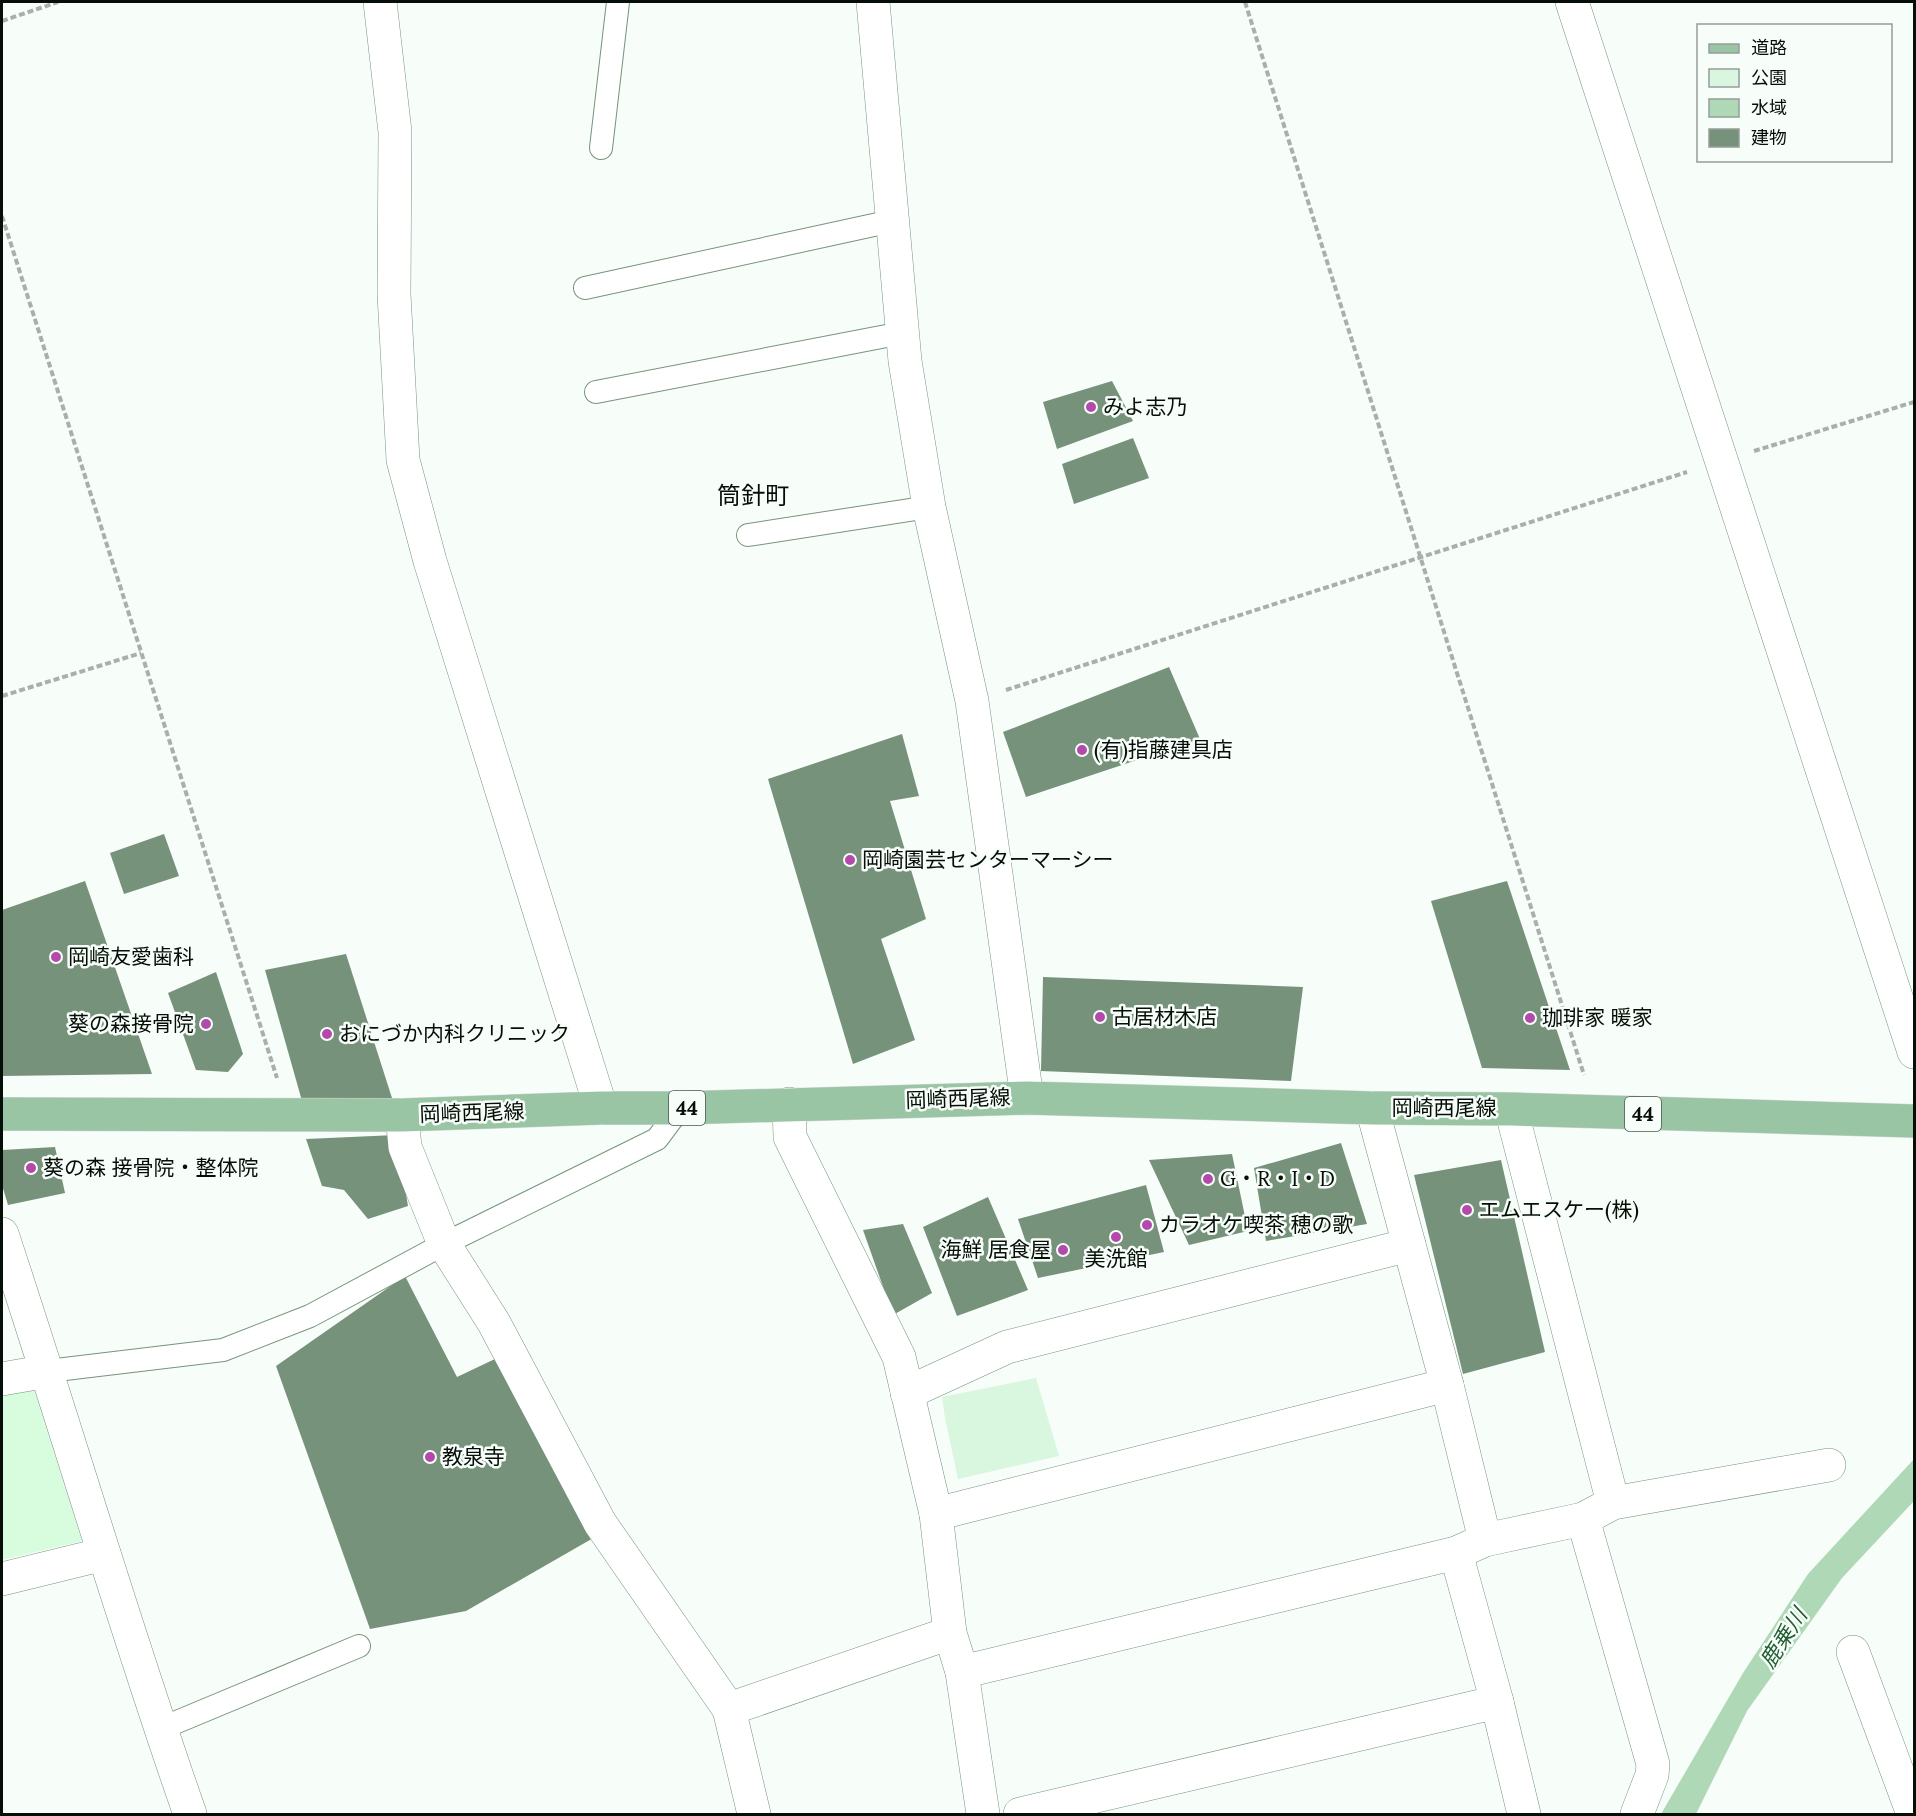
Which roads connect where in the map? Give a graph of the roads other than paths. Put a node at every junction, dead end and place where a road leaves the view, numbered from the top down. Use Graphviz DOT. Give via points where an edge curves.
graph roads {
  1 [pos="380,2"];
  2 [pos="618,2"];
  3 [pos="873,2"];
  4 [pos="1572,2"];
  5 [pos="601,148"];
  6 [pos="892,221"];
  7 [pos="585,288"];
  8 [pos="902,333"];
  9 [pos="596,392"];
  10 [pos="929,507"];
  11 [pos="748,535"];
  12 [pos="1914,1052"];
  13 [pos="1027,1098"];
  14 [pos="789,1104"];
  15 [pos="601,1108"];
  16 [pos="680,1108"];
  17 [pos="1372,1108"];
  18 [pos="1511,1109"];
  19 [pos="2,1114"];
  20 [pos="402,1115"];
  21 [pos="1914,1121"];
  22 [pos="2,1234"];
  23 [pos="444,1244"];
  24 [pos="1409,1245"];
  25 [pos="48,1371"];
  26 [pos="2,1379"];
  27 [pos="1447,1385"];
  28 [pos="907,1393"];
  29 [pos="1829,1465"];
  30 [pos="1613,1503"];
  31 [pos="936,1514"];
  32 [pos="1583,1518"];
  33 [pos="1470,1546"];
  34 [pos="104,1554"];
  35 [pos="2,1579"];
  36 [pos="950,1633"];
  37 [pos="359,1646"];
  38 [pos="1853,1652"];
  39 [pos="962,1672"];
  40 [pos="1497,1702"];
  41 [pos="729,1709"];
  42 [pos="160,1729"];
  43 [pos="190,1815"];
  44 [pos="754,1815"];
  45 [pos="983,1815"];
  46 [pos="1020,1815"];
  47 [pos="1524,1815"];
  48 [pos="1637,1815"];
  49 [pos="1913,1815"];
  1 -- 15 [label="street" via="395,132 394,294 404,460 430,561"];
  2 -- 5 [label="lane"];
  3 -- 6 [label="street"];
  4 -- 12 [label="street"];
  6 -- 7 [label="lane"];
  6 -- 8 [label="street"];
  8 -- 9 [label="lane"];
  8 -- 10 [label="street"];
  10 -- 11 [label="lane"];
  10 -- 13 [label="street" via="972,701"];
  13 -- 14 [label="main road, 岡崎西尾線 / 44"];
  13 -- 17 [label="main road, 岡崎西尾線 / 44"];
  14 -- 16 [label="main road, 岡崎西尾線 / 44"];
  14 -- 28 [label="street" via="790,1137 899,1357"];
  15 -- 16 [label="main road, 岡崎西尾線 / 44"];
  15 -- 20 [label="main road, 岡崎西尾線 / 44"];
  16 -- 23 [label="lane" via="657,1139"];
  17 -- 18 [label="main road, 岡崎西尾線 / 44"];
  17 -- 24 [label="street"];
  18 -- 21 [label="main road, 岡崎西尾線 / 44"];
  18 -- 30 [label="street"];
  19 -- 20 [label="main road, 岡崎西尾線 / 44"];
  20 -- 23 [label="street" via="405,1147"];
  22 -- 25 [label="street"];
  23 -- 25 [label="lane" via="310,1316 223,1350"];
  23 -- 41 [label="street" via="494,1323 600,1523"];
  24 -- 27 [label="street"];
  24 -- 28 [label="street" via="1007,1347"];
  25 -- 26 [label="street"];
  25 -- 34 [label="street"];
  27 -- 31 [label="street"];
  27 -- 33 [label="street"];
  28 -- 31 [label="street"];
  29 -- 30 [label="street"];
  30 -- 32 [label="street"];
  31 -- 36 [label="street"];
  32 -- 33 [label="street"];
  32 -- 48 [label="street" via="1653,1764"];
  33 -- 39 [label="street"];
  33 -- 40 [label="street"];
  34 -- 35 [label="street"];
  34 -- 42 [label="street"];
  36 -- 39 [label="street"];
  36 -- 41 [label="street"];
  37 -- 42 [label="lane"];
  38 -- 49 [label="street"];
  39 -- 45 [label="street"];
  40 -- 46 [label="street"];
  40 -- 47 [label="street"];
  41 -- 44 [label="street"];
  42 -- 43 [label="street"];
}
